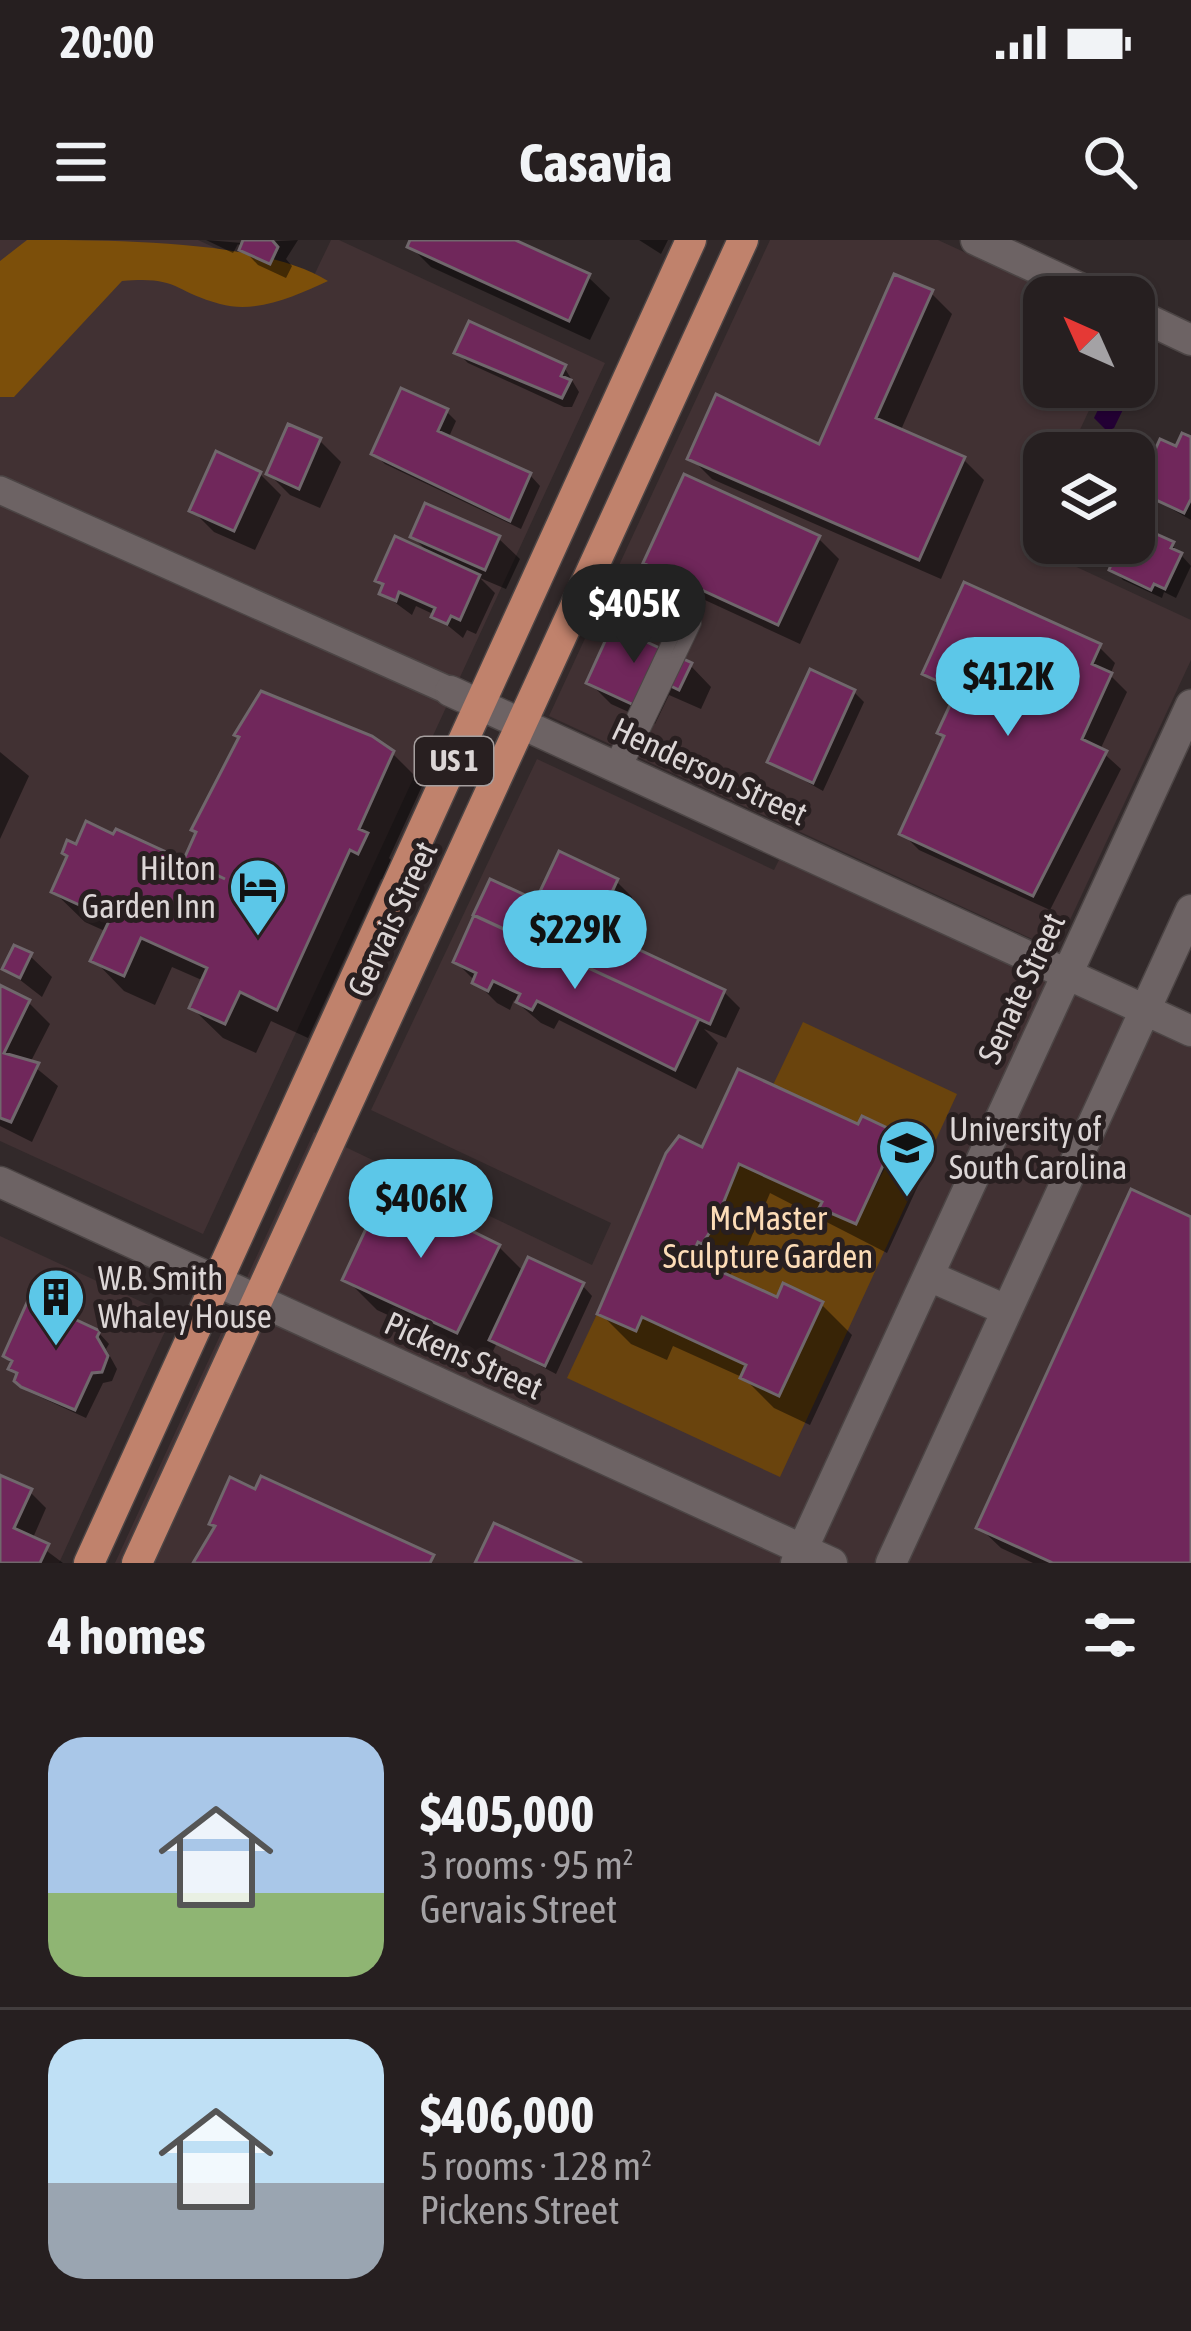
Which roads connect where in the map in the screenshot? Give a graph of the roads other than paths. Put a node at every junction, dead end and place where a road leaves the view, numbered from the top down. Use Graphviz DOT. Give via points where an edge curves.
graph roads {
  1 [pos="691,240"];
  2 [pos="743,240"];
  3 [pos="976,240"];
  4 [pos="1054,276"];
  5 [pos="1155,323"];
  6 [pos="1191,340"];
  7 [pos="0,490"];
  8 [pos="687,620"];
  9 [pos="450,691"];
  10 [pos="479,705"];
  11 [pos="1191,705"];
  12 [pos="521,724"];
  13 [pos="617,768"];
  14 [pos="1191,910"];
  15 [pos="1066,975"];
  16 [pos="1145,1010"];
  17 [pos="1191,1031"];
  18 [pos="0,1182"];
  19 [pos="929,1276"];
  20 [pos="219,1283"];
  21 [pos="257,1300"];
  22 [pos="1006,1310"];
  23 [pos="799,1556"];
  24 [pos="89,1563"];
  25 [pos="137,1563"];
  26 [pos="832,1563"];
  27 [pos="891,1563"];
  1 -- 10 [label="main road, Gervais Street / US 1"];
  2 -- 12 [label="main road, Gervais Street"];
  3 -- 4 [label="street"];
  5 -- 6 [label="street"];
  7 -- 9 [label="street, Henderson Street"];
  8 -- 13 [label="lane"];
  9 -- 10 [label="street, Henderson Street"];
  10 -- 12 [label="street, Henderson Street"];
  10 -- 20 [label="main road, Gervais Street / US 1"];
  11 -- 15 [label="street, Senate Street"];
  12 -- 13 [label="street, Henderson Street"];
  12 -- 21 [label="main road, Gervais Street"];
  13 -- 15 [label="street, Henderson Street"];
  14 -- 16 [label="street"];
  15 -- 16 [label="street, Henderson Street"];
  15 -- 19 [label="street, Senate Street"];
  16 -- 17 [label="street, Henderson Street"];
  16 -- 22 [label="street"];
  18 -- 20 [label="street, Pickens Street"];
  19 -- 22 [label="street"];
  19 -- 23 [label="street, Senate Street"];
  20 -- 21 [label="street, Pickens Street"];
  20 -- 24 [label="main road, Gervais Street / US 1"];
  21 -- 23 [label="street, Pickens Street"];
  21 -- 25 [label="main road, Gervais Street"];
  22 -- 27 [label="street"];
  23 -- 26 [label="street, Pickens Street"];
}
